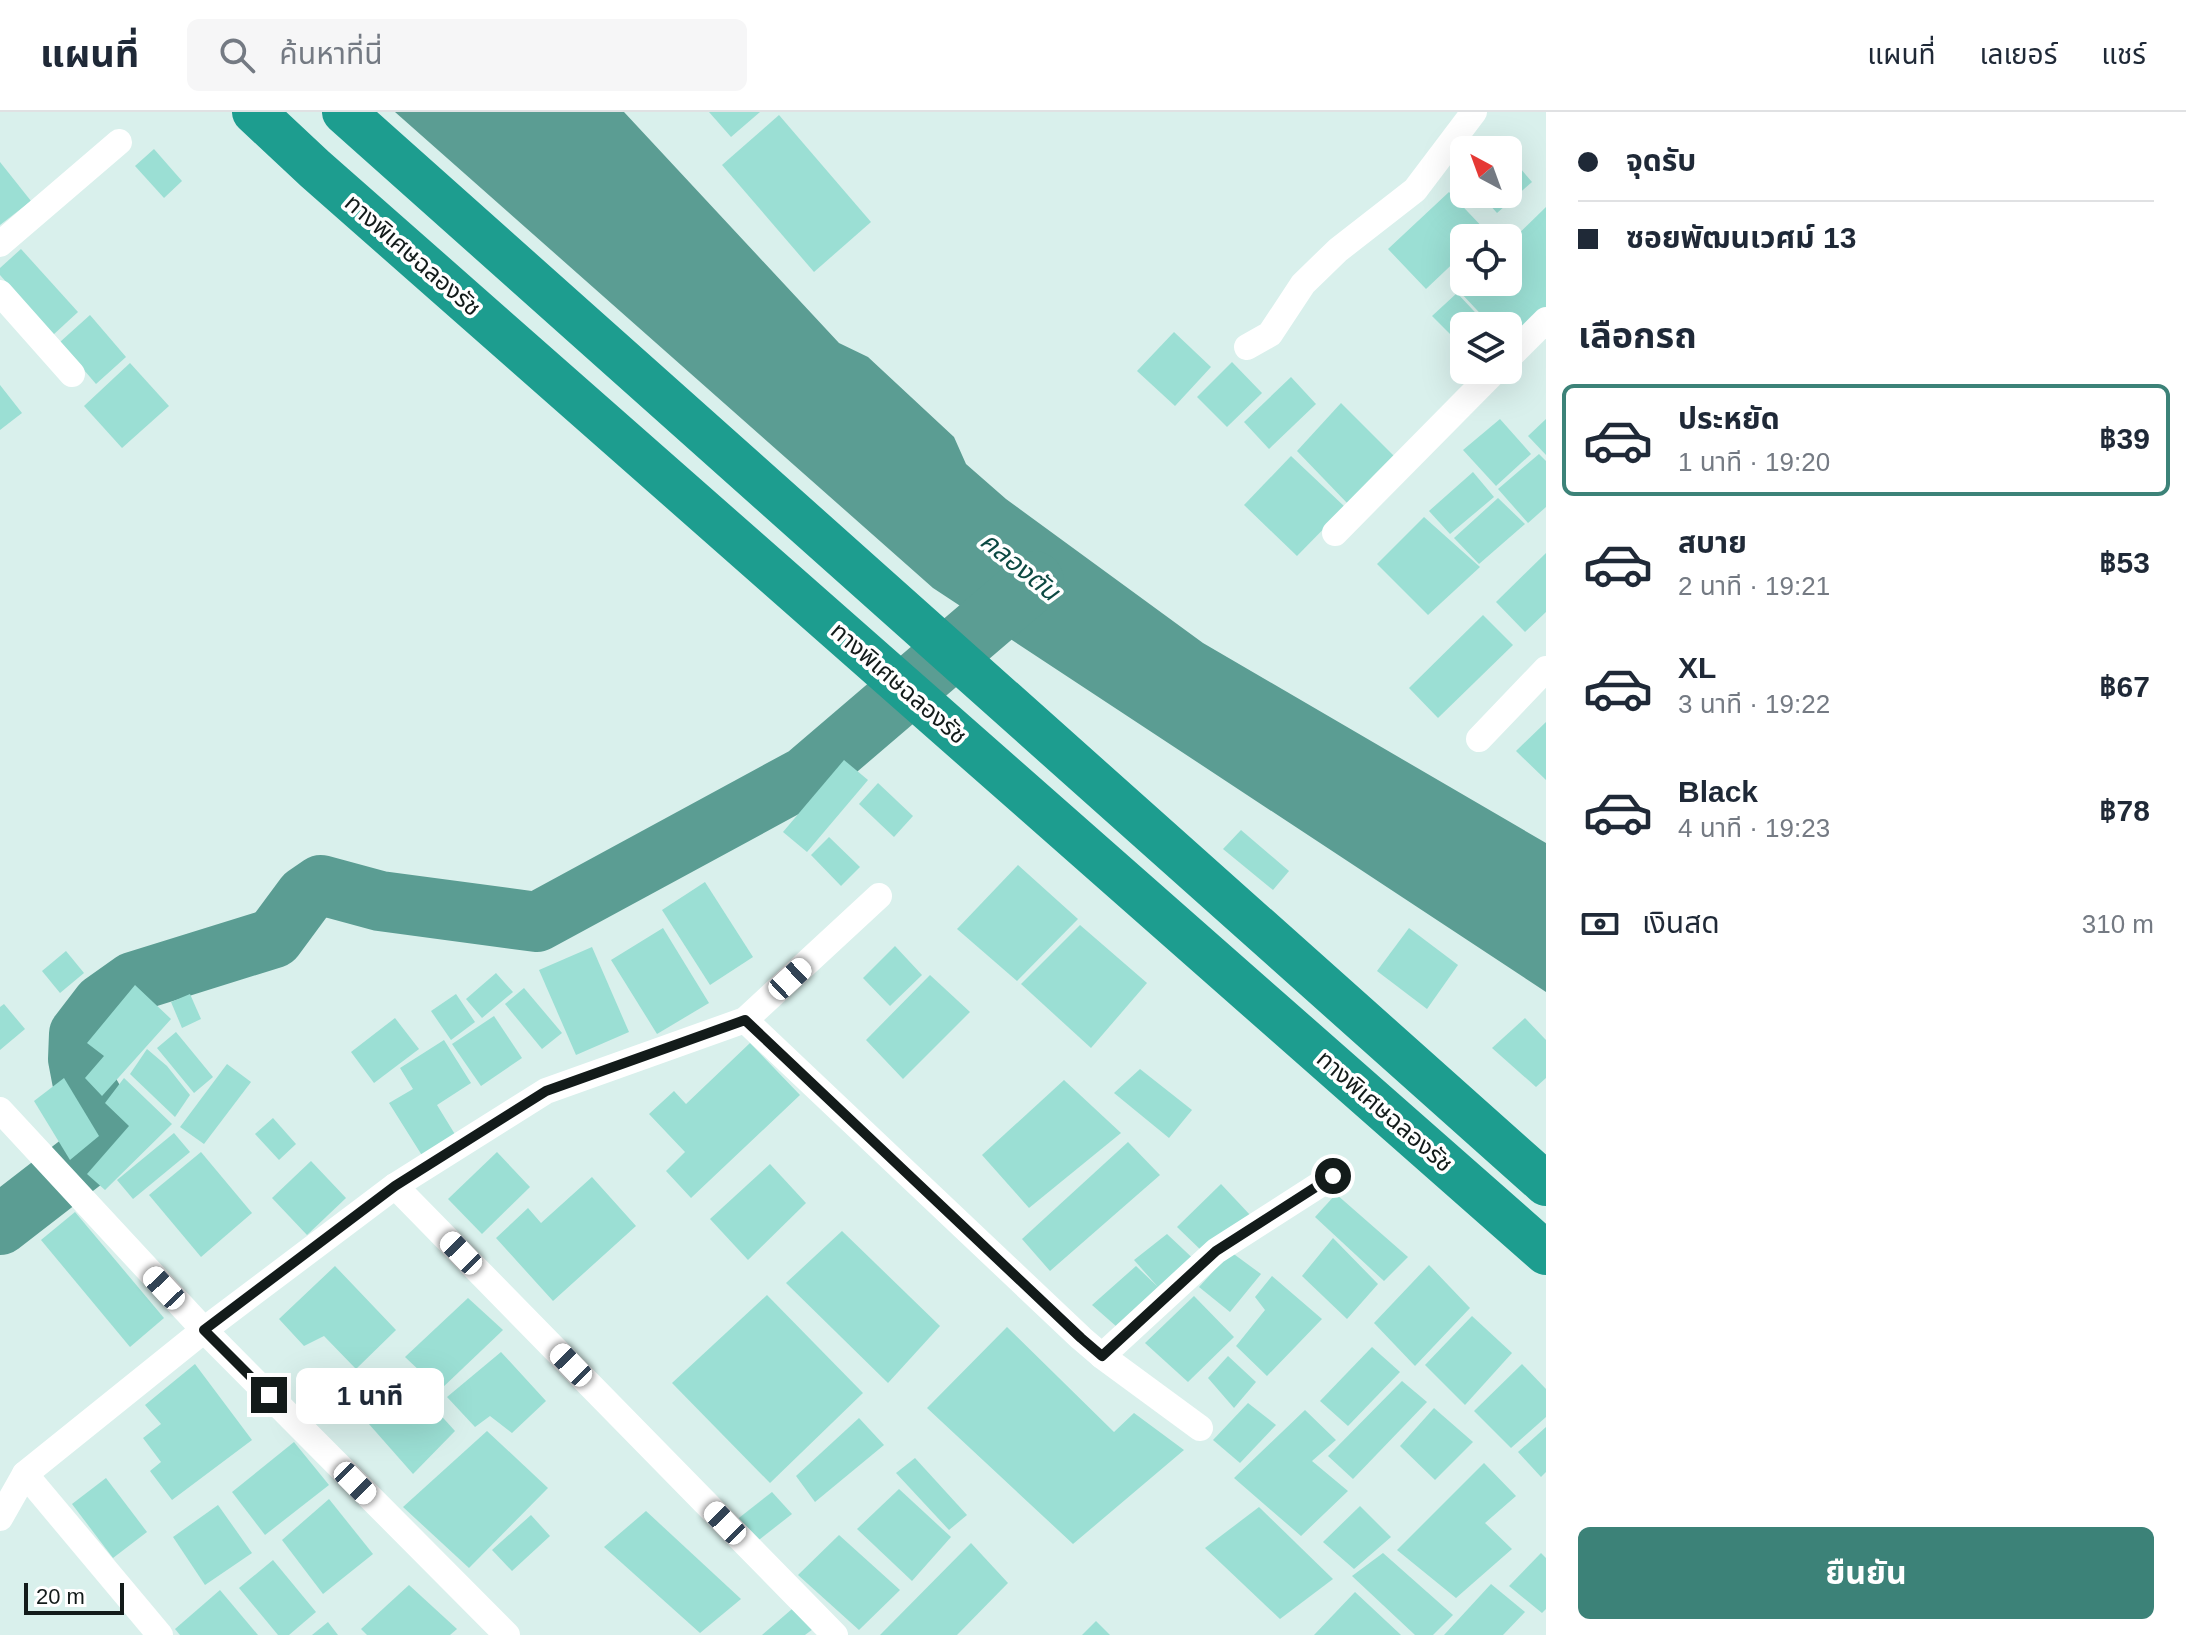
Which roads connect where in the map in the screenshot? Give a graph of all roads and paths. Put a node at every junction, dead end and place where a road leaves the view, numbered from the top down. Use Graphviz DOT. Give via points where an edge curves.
graph roads {
  1 [pos="254,112"];
  2 [pos="344,112"];
  3 [pos="1474,112"];
  4 [pos="119,142"];
  5 [pos="0,244"];
  6 [pos="0,293"];
  7 [pos="1546,320"];
  8 [pos="1522,344"];
  9 [pos="1247,347"];
  10 [pos="72,374"];
  11 [pos="1482,384"];
  12 [pos="1335,533"];
  13 [pos="1546,669"];
  14 [pos="1479,739"];
  15 [pos="879,896"];
  16 [pos="745,1020"];
  17 [pos="4,1123"];
  18 [pos="1333,1176"];
  19 [pos="1546,1184"];
  20 [pos="395,1186"];
  21 [pos="1546,1253"];
  22 [pos="204,1330"];
  23 [pos="1102,1356"];
  24 [pos="1200,1428"];
  25 [pos="25,1474"];
  26 [pos="0,1518"];
  27 [pos="160,1635"];
  28 [pos="507,1635"];
  29 [pos="835,1635"];
  1 -- 21 [label="highway, ทางพิเศษฉลองรัช"];
  2 -- 19 [label="highway"];
  3 -- 9 [label="street" via="1415,190 1329,259 1303,284 1270,334"];
  4 -- 5 [label="street"];
  6 -- 10 [label="street"];
  7 -- 8 [label="street"];
  11 -- 12 [label="street"];
  13 -- 14 [label="street"];
  15 -- 16 [label="street"];
  16 -- 20 [label="street" via="546,1091"];
  16 -- 23 [label="street"];
  17 -- 22 [label="street" via="34,1147"];
  18 -- 23 [label="street" via="1216,1251"];
  20 -- 22 [label="street"];
  20 -- 29 [label="street"];
  22 -- 25 [label="street"];
  22 -- 28 [label="street"];
  23 -- 24 [label="street"];
  25 -- 26 [label="street"];
  25 -- 27 [label="street"];
}
